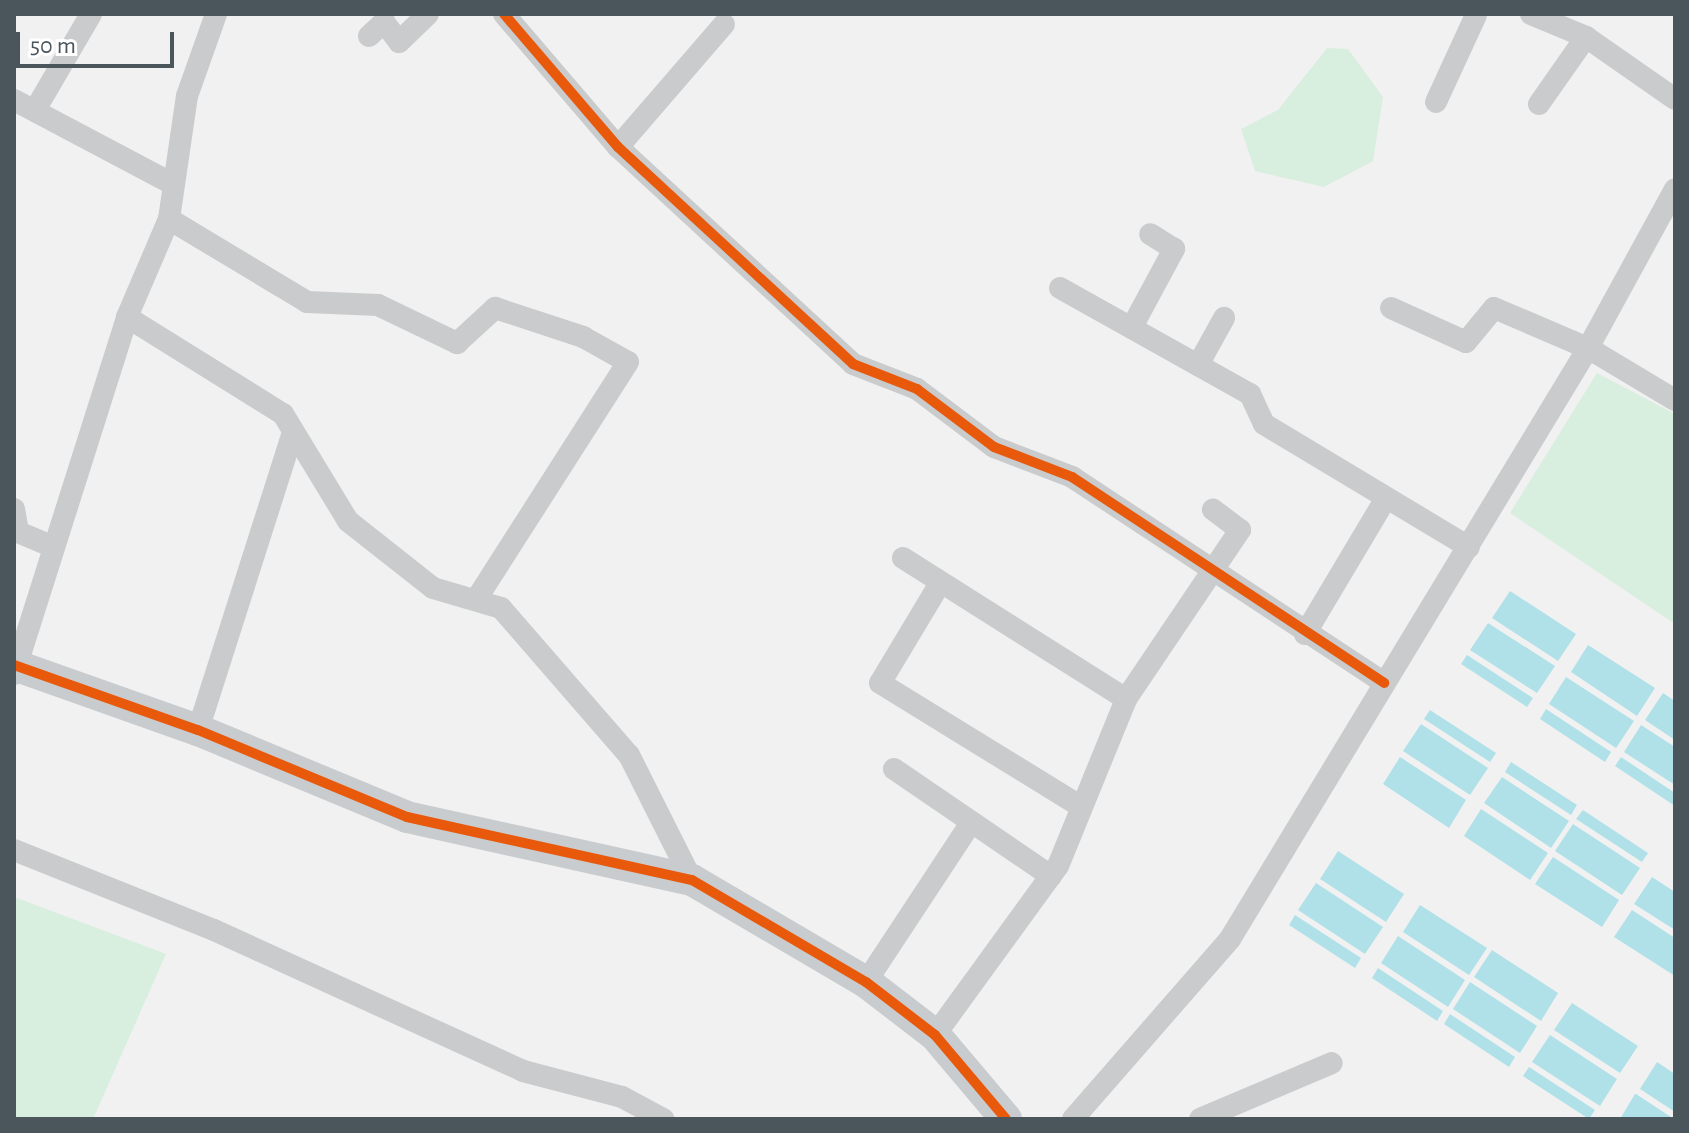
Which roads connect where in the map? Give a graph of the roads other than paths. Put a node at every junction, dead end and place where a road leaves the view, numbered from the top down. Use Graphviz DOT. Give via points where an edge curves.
graph roads {
  1 [pos="91,14"];
  2 [pos="216,14"];
  3 [pos="428,14"];
  4 [pos="1476,14"];
  5 [pos="1531,14"];
  6 [pos="515,18"];
  7 [pos="724,24"];
  8 [pos="369,36"];
  9 [pos="1586,37"];
  10 [pos="1671,88"];
  11 [pos="14,100"];
  12 [pos="1436,102"];
  13 [pos="1539,104"];
  14 [pos="35,110"];
  15 [pos="618,147"];
  16 [pos="171,183"];
  17 [pos="1675,189"];
  18 [pos="169,219"];
  19 [pos="1150,234"];
  20 [pos="1060,288"];
  21 [pos="1391,308"];
  22 [pos="127,317"];
  23 [pos="1224,318"];
  24 [pos="1132,327"];
  25 [pos="1588,348"];
  26 [pos="1198,365"];
  27 [pos="1675,400"];
  28 [pos="292,435"];
  29 [pos="1385,500"];
  30 [pos="14,509"];
  31 [pos="1213,510"];
  32 [pos="54,547"];
  33 [pos="1469,547"];
  34 [pos="903,558"];
  35 [pos="1213,573"];
  36 [pos="939,585"];
  37 [pos="476,600"];
  38 [pos="1305,634"];
  39 [pos="15,668"];
  40 [pos="1384,683"];
  41 [pos="1126,699"];
  42 [pos="198,730"];
  43 [pos="894,769"];
  44 [pos="1078,805"];
  45 [pos="971,823"];
  46 [pos="14,850"];
  47 [pos="1051,876"];
  48 [pos="692,880"];
  49 [pos="866,982"];
  50 [pos="935,1035"];
  51 [pos="1332,1063"];
  52 [pos="1213,1117"];
  53 [pos="663,1119"];
  54 [pos="1006,1119"];
  55 [pos="1073,1119"];
  1 -- 14 [label="street"];
  2 -- 16 [label="street" via="187,96 181,160"];
  3 -- 8 [label="street" via="399,42 384,22"];
  4 -- 12 [label="street"];
  5 -- 9 [label="street"];
  6 -- 15 [label="street"];
  7 -- 15 [label="street"];
  9 -- 10 [label="street"];
  9 -- 13 [label="street"];
  11 -- 14 [label="street"];
  14 -- 16 [label="street"];
  15 -- 35 [label="street" via="853,364 917,389 994,447 1072,477"];
  16 -- 18 [label="street"];
  17 -- 25 [label="street"];
  18 -- 22 [label="street"];
  18 -- 37 [label="street" via="307,302 378,305 457,343 495,308 583,337 628,362"];
  19 -- 24 [label="street" via="1174,249"];
  20 -- 24 [label="street"];
  21 -- 25 [label="street" via="1466,342 1494,308"];
  22 -- 28 [label="street" via="283,414"];
  22 -- 32 [label="street"];
  23 -- 26 [label="street"];
  24 -- 26 [label="street"];
  25 -- 27 [label="street"];
  25 -- 33 [label="street"];
  26 -- 29 [label="street" via="1250,394 1264,424"];
  28 -- 37 [label="street" via="348,521 433,588"];
  28 -- 42 [label="street"];
  29 -- 33 [label="street"];
  29 -- 38 [label="street"];
  30 -- 32 [label="street" via="18,532"];
  31 -- 35 [label="street" via="1240,530"];
  32 -- 39 [label="street"];
  33 -- 40 [label="street"];
  34 -- 36 [label="street"];
  35 -- 38 [label="street"];
  35 -- 41 [label="street"];
  36 -- 41 [label="street"];
  36 -- 44 [label="street" via="880,683"];
  37 -- 48 [label="street" via="501,608 629,755"];
  38 -- 40 [label="street"];
  39 -- 42 [label="street"];
  40 -- 55 [label="street" via="1230,939"];
  41 -- 44 [label="street"];
  42 -- 48 [label="street" via="407,817"];
  43 -- 45 [label="street"];
  44 -- 47 [label="street"];
  45 -- 47 [label="street"];
  45 -- 49 [label="street"];
  46 -- 53 [label="street" via="214,930 523,1071 622,1097"];
  47 -- 50 [label="street"];
  48 -- 49 [label="street"];
  49 -- 50 [label="street"];
  50 -- 54 [label="street"];
  51 -- 52 [label="street"];
}
